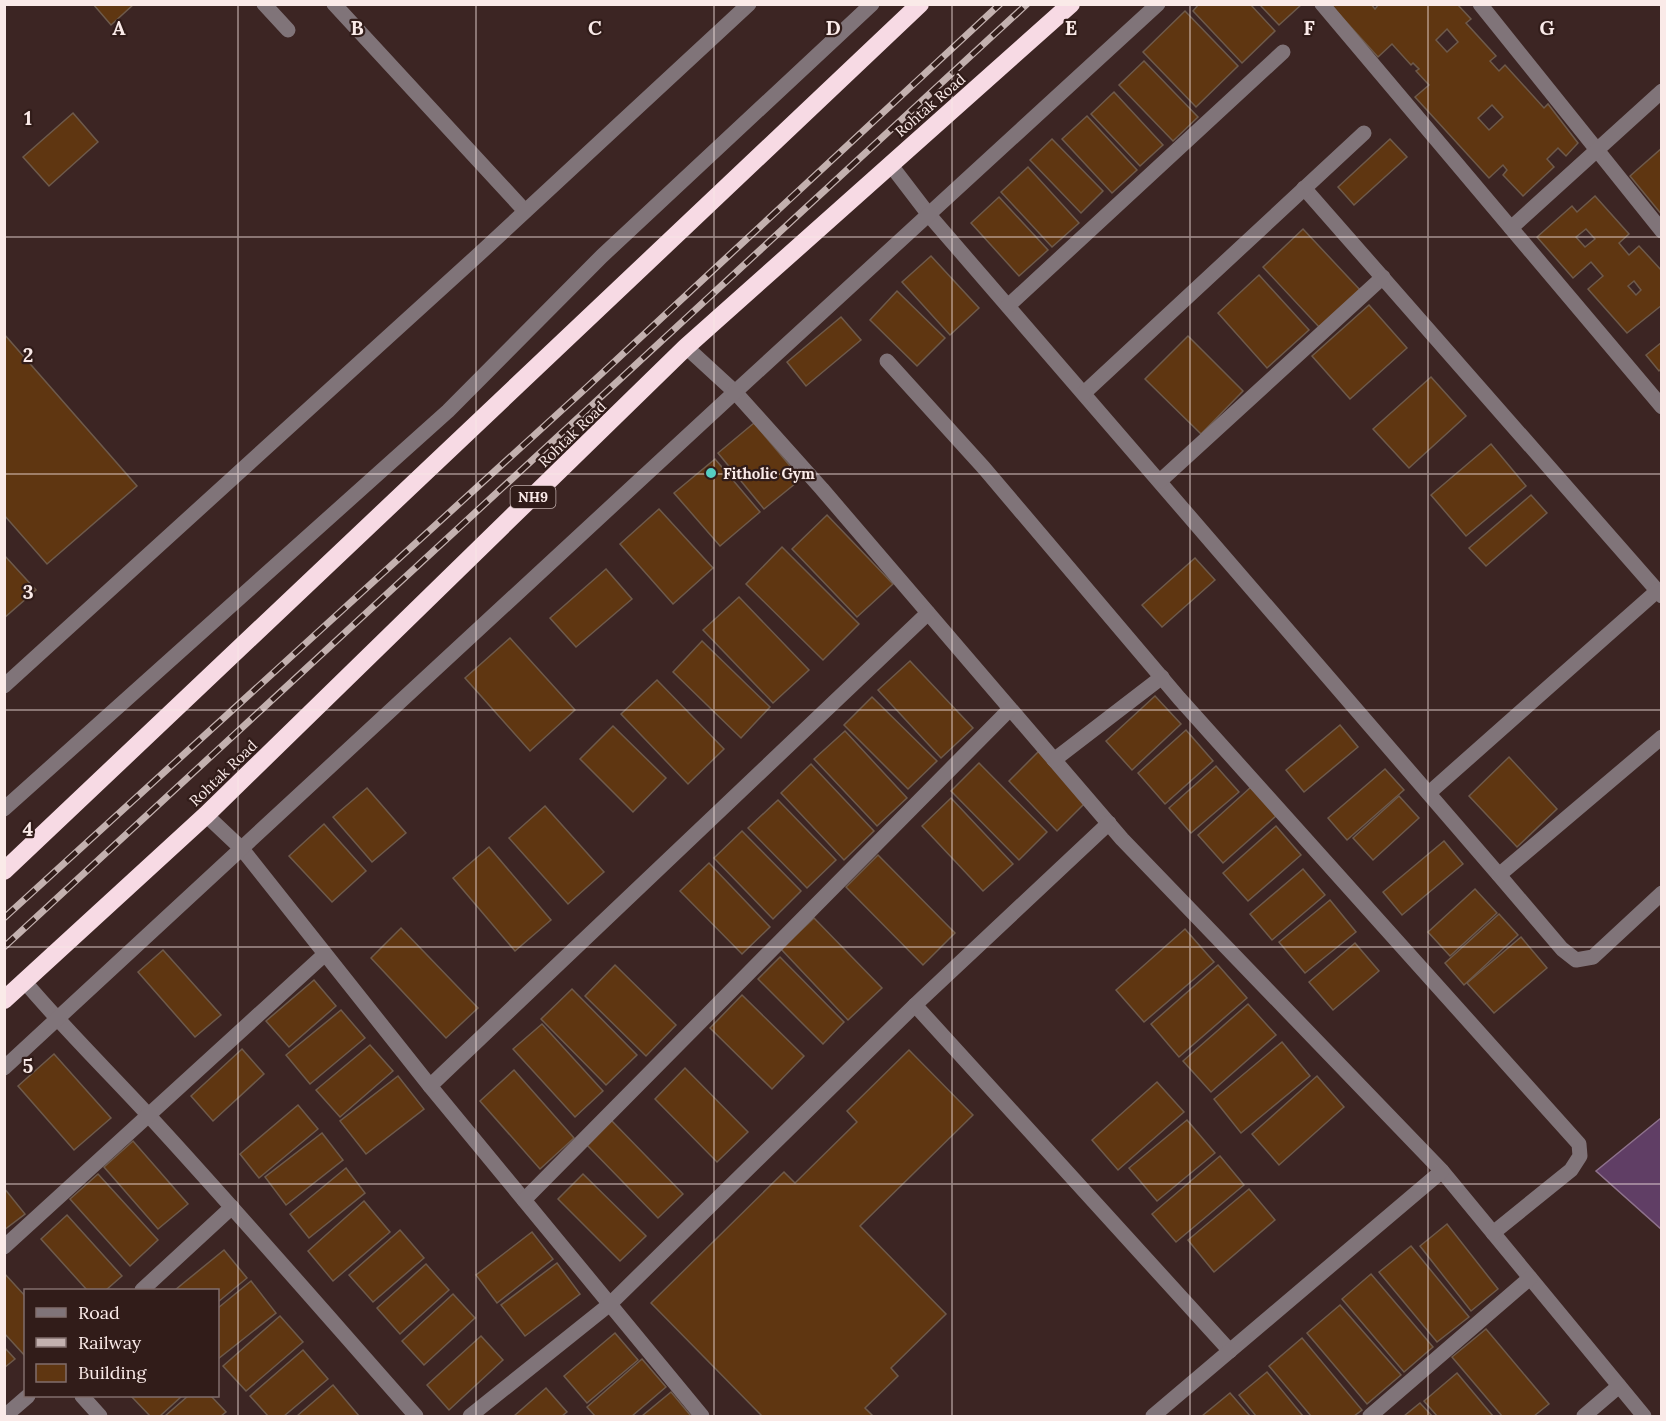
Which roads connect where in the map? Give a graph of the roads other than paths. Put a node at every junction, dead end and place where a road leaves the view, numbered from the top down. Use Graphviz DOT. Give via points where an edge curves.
graph roads {
  1 [pos="264,4"];
  2 [pos="334,4"];
  3 [pos="749,4"];
  4 [pos="872,4"];
  5 [pos="920,4"];
  6 [pos="1071,4"];
  7 [pos="1158,4"];
  8 [pos="1323,4"];
  9 [pos="1480,4"];
  10 [pos="288,30"];
  11 [pos="1283,52"];
  12 [pos="1662,91"];
  13 [pos="1364,133"];
  14 [pos="1597,150"];
  15 [pos="890,164"];
  16 [pos="1304,188"];
  17 [pos="525,211"];
  18 [pos="929,215"];
  19 [pos="1511,228"];
  20 [pos="1662,231"];
  21 [pos="1383,278"];
  22 [pos="1008,306"];
  23 [pos="686,347"];
  24 [pos="887,361"];
  25 [pos="735,392"];
  26 [pos="1084,393"];
  27 [pos="1662,407"];
  28 [pos="1160,481"];
  29 [pos="1659,593"];
  30 [pos="928,613"];
  31 [pos="1162,677"];
  32 [pos="4,686"];
  33 [pos="1010,709"];
  34 [pos="1662,737"];
  35 [pos="1054,760"];
  36 [pos="1429,793"];
  37 [pos="4,809"];
  38 [pos="206,815"];
  39 [pos="1109,823"];
  40 [pos="242,849"];
  41 [pos="4,871"];
  42 [pos="1499,875"];
  43 [pos="1662,893"];
  44 [pos="325,954"];
  45 [pos="25,981"];
  46 [pos="4,1000"];
  47 [pos="915,1005"];
  48 [pos="58,1021"];
  49 [pos="4,1068"];
  50 [pos="430,1086"];
  51 [pos="148,1115"];
  52 [pos="1442,1171"];
  53 [pos="524,1200"];
  54 [pos="232,1207"];
  55 [pos="1493,1233"];
  56 [pos="4,1247"];
  57 [pos="1530,1278"];
  58 [pos="143,1289"];
  59 [pos="610,1304"];
  60 [pos="1230,1351"];
  61 [pos="1619,1386"];
  62 [pos="26,1397"];
  63 [pos="84,1397"];
  64 [pos="5,1416"];
  65 [pos="99,1416"];
  66 [pos="416,1416"];
  67 [pos="470,1416"];
  68 [pos="702,1416"];
  69 [pos="1153,1416"];
  70 [pos="1370,1416"];
  71 [pos="1584,1416"];
  72 [pos="1644,1416"];
  1 -- 10 [label="street"];
  2 -- 17 [label="street"];
  3 -- 17 [label="street"];
  4 -- 37 [label="street" via="602,256 448,411"];
  5 -- 41 [label="highway"];
  6 -- 15 [label="highway, Rohtak Road / NH9"];
  7 -- 18 [label="street"];
  8 -- 19 [label="street"];
  9 -- 14 [label="street"];
  11 -- 22 [label="street"];
  12 -- 14 [label="street"];
  13 -- 16 [label="street"];
  14 -- 19 [label="street"];
  14 -- 20 [label="street"];
  15 -- 18 [label="street"];
  15 -- 23 [label="highway, Rohtak Road / NH9"];
  16 -- 21 [label="street"];
  16 -- 26 [label="street"];
  17 -- 32 [label="street"];
  18 -- 22 [label="street"];
  18 -- 25 [label="street"];
  19 -- 27 [label="street"];
  21 -- 28 [label="street"];
  21 -- 29 [label="street"];
  22 -- 26 [label="street"];
  23 -- 25 [label="street"];
  23 -- 38 [label="highway, Rohtak Road / NH9"];
  24 -- 31 [label="street"];
  25 -- 30 [label="street"];
  25 -- 40 [label="street"];
  26 -- 28 [label="street"];
  28 -- 36 [label="street"];
  29 -- 36 [label="street"];
  30 -- 33 [label="street"];
  30 -- 50 [label="street"];
  31 -- 35 [label="street"];
  31 -- 55 [label="street" via="1579,1144 1580,1156 1571,1170"];
  33 -- 35 [label="street"];
  33 -- 53 [label="street"];
  34 -- 42 [label="street"];
  35 -- 39 [label="street"];
  36 -- 42 [label="street"];
  38 -- 40 [label="street"];
  38 -- 45 [label="highway, Rohtak Road / NH9"];
  39 -- 47 [label="street"];
  39 -- 52 [label="street"];
  40 -- 44 [label="street"];
  40 -- 48 [label="street"];
  42 -- 43 [label="street" via="1576,960 1593,957"];
  44 -- 50 [label="street"];
  44 -- 51 [label="street"];
  45 -- 46 [label="highway, Rohtak Road / NH9"];
  45 -- 48 [label="street"];
  47 -- 59 [label="street"];
  47 -- 60 [label="street"];
  48 -- 49 [label="street"];
  48 -- 51 [label="street"];
  50 -- 53 [label="street"];
  51 -- 54 [label="street"];
  51 -- 56 [label="street"];
  52 -- 55 [label="street"];
  52 -- 60 [label="street"];
  53 -- 59 [label="street"];
  54 -- 58 [label="street"];
  54 -- 66 [label="street"];
  55 -- 57 [label="street"];
  57 -- 61 [label="street"];
  57 -- 70 [label="street"];
  59 -- 67 [label="street"];
  59 -- 68 [label="street"];
  60 -- 69 [label="street"];
  61 -- 71 [label="street"];
  61 -- 72 [label="street"];
  62 -- 64 [label="street"];
  63 -- 65 [label="street"];
}
